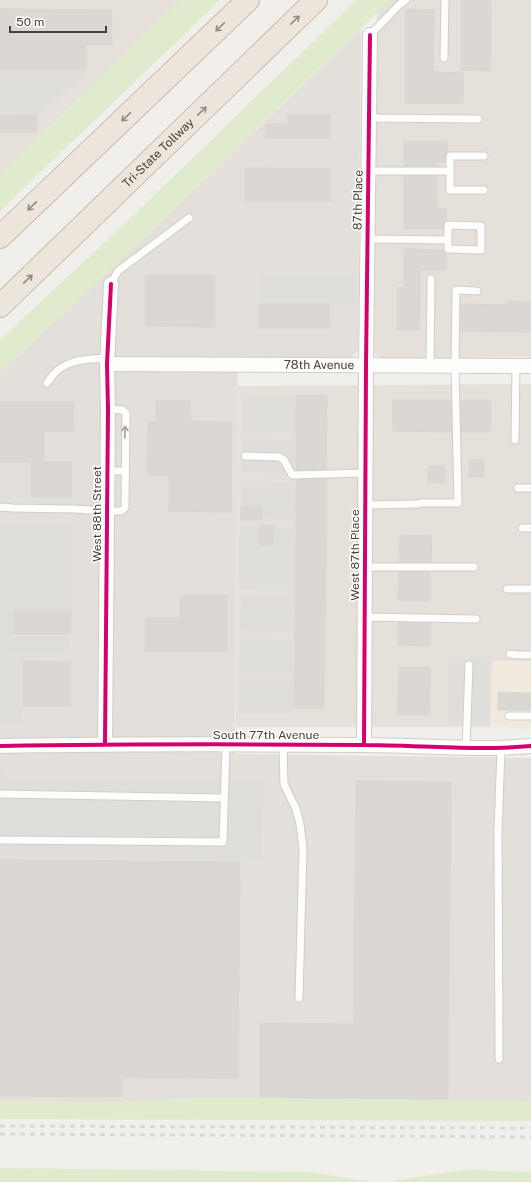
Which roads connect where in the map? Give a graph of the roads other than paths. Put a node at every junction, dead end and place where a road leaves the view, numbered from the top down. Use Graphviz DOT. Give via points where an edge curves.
graph roads {
  1 [pos="248,0"];
  2 [pos="316,0"];
  3 [pos="406,0"];
  4 [pos="445,0"];
  5 [pos="370,35"];
  6 [pos="444,58"];
  7 [pos="369,118"];
  8 [pos="478,118"];
  9 [pos="484,156"];
  10 [pos="368,170"];
  11 [pos="450,171"];
  12 [pos="484,190"];
  13 [pos="189,218"];
  14 [pos="0,237"];
  15 [pos="368,239"];
  16 [pos="448,240"];
  17 [pos="431,279"];
  18 [pos="110,284"];
  19 [pos="477,291"];
  20 [pos="0,306"];
  21 [pos="107,361"];
  22 [pos="366,365"];
  23 [pos="430,365"];
  24 [pos="455,366"];
  25 [pos="516,366"];
  26 [pos="531,366"];
  27 [pos="47,382"];
  28 [pos="108,409"];
  29 [pos="516,440"];
  30 [pos="245,456"];
  31 [pos="107,471"];
  32 [pos="125,471"];
  33 [pos="365,473"];
  34 [pos="518,488"];
  35 [pos="531,488"];
  36 [pos="365,505"];
  37 [pos="0,507"];
  38 [pos="107,511"];
  39 [pos="522,528"];
  40 [pos="531,528"];
  41 [pos="365,567"];
  42 [pos="474,567"];
  43 [pos="507,589"];
  44 [pos="531,590"];
  45 [pos="365,617"];
  46 [pos="476,619"];
  47 [pos="510,654"];
  48 [pos="531,655"];
  49 [pos="469,666"];
  50 [pos="509,716"];
  51 [pos="531,716"];
  52 [pos="105,744"];
  53 [pos="226,745"];
  54 [pos="283,745"];
  55 [pos="364,745"];
  56 [pos="0,746"];
  57 [pos="531,746"];
  58 [pos="466,748"];
  59 [pos="501,749"];
  60 [pos="0,794"];
  61 [pos="224,798"];
  62 [pos="0,840"];
  63 [pos="299,998"];
  64 [pos="499,1059"];
  1 -- 14 [label="highway, one-way"];
  20 -- 2 [label="highway, Tri-State Tollway, one-way"];
  3 -- 5 [label="lane"];
  4 -- 6 [label="lane"];
  5 -- 7 [label="street, 87th Place"];
  7 -- 8 [label="lane"];
  7 -- 10 [label="street, 87th Place"];
  9 -- 11 [label="lane" via="450,156"];
  10 -- 11 [label="lane"];
  10 -- 15 [label="street, 87th Place"];
  11 -- 12 [label="lane" via="450,190"];
  13 -- 18 [label="lane" via="118,271"];
  15 -- 16 [label="lane"];
  15 -- 22 [label="street, 87th Place"];
  16 -- 16 [label="lane" via="448,225 481,226 481,250 448,250"];
  17 -- 23 [label="lane"];
  18 -- 21 [label="street, West 88th Street"];
  19 -- 24 [label="lane" via="456,290"];
  21 -- 22 [label="street, 78th Avenue"];
  21 -- 27 [label="lane" via="78,360 57,370"];
  21 -- 28 [label="street, West 88th Street"];
  22 -- 23 [label="street, 78th Avenue"];
  22 -- 33 [label="street, West 87th Place"];
  23 -- 24 [label="street, 78th Avenue"];
  24 -- 25 [label="street, 78th Avenue"];
  24 -- 36 [label="lane" via="458,503"];
  25 -- 26 [label="street, 78th Avenue"];
  25 -- 29 [label="lane"];
  28 -- 31 [label="street, West 88th Street"];
  32 -- 28 [label="lane, one-way" via="126,413 123,410"];
  30 -- 33 [label="lane" via="279,457 284,460 292,475"];
  31 -- 32 [label="lane"];
  31 -- 38 [label="street, West 88th Street"];
  32 -- 38 [label="lane" via="125,508 121,511"];
  33 -- 36 [label="street, West 87th Place"];
  34 -- 35 [label="lane"];
  36 -- 41 [label="street, West 87th Place"];
  37 -- 38 [label="lane"];
  38 -- 52 [label="street, West 88th Street"];
  39 -- 40 [label="lane"];
  41 -- 42 [label="lane"];
  41 -- 45 [label="street, West 87th Place"];
  43 -- 44 [label="lane"];
  45 -- 46 [label="lane"];
  45 -- 55 [label="street, West 87th Place"];
  47 -- 48 [label="lane"];
  49 -- 58 [label="lane"];
  50 -- 51 [label="lane"];
  52 -- 53 [label="street, South 77th Avenue"];
  52 -- 56 [label="street, South 77th Avenue"];
  53 -- 54 [label="street, South 77th Avenue"];
  53 -- 61 [label="lane"];
  54 -- 55 [label="street, South 77th Avenue"];
  54 -- 63 [label="lane" via="284,784 296,809 302,849"];
  55 -- 58 [label="street, South 77th Avenue"];
  57 -- 59 [label="street, South 77th Avenue"];
  58 -- 59 [label="street, South 77th Avenue"];
  59 -- 64 [label="lane" via="498,831"];
  60 -- 61 [label="lane"];
  61 -- 62 [label="lane" via="223,842"];
}
